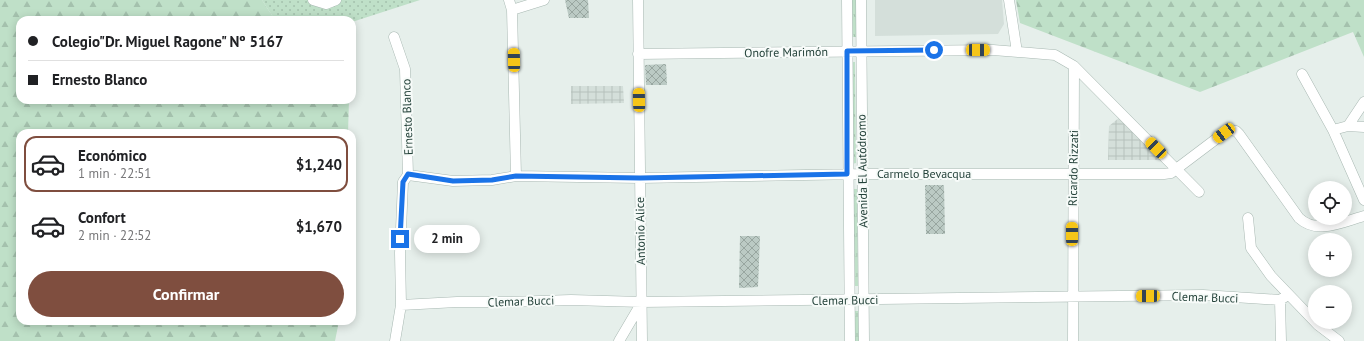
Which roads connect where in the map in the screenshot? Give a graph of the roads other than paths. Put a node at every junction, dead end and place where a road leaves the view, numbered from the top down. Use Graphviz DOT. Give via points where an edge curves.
graph roads {
  1 [pos="313,0"];
  2 [pos="336,0"];
  3 [pos="544,0"];
  4 [pos="638,0"];
  5 [pos="847,0"];
  6 [pos="861,0"];
  7 [pos="1009,0"];
  8 [pos="511,5"];
  9 [pos="394,36"];
  10 [pos="847,51"];
  11 [pos="861,51"];
  12 [pos="1017,52"];
  13 [pos="638,54"];
  14 [pos="1074,66"];
  15 [pos="1302,74"];
  16 [pos="1364,102"];
  17 [pos="1348,126"];
  18 [pos="1364,127"];
  19 [pos="1333,130"];
  20 [pos="1176,169"];
  21 [pos="1072,173"];
  22 [pos="408,174"];
  23 [pos="847,174"];
  24 [pos="862,174"];
  25 [pos="516,176"];
  26 [pos="640,178"];
  27 [pos="1199,192"];
  28 [pos="1364,200"];
  29 [pos="1364,216"];
  30 [pos="1248,218"];
  31 [pos="1072,296"];
  32 [pos="1284,298"];
  33 [pos="850,300"];
  34 [pos="863,300"];
  35 [pos="642,302"];
  36 [pos="401,305"];
  37 [pos="395,341"];
  38 [pos="619,341"];
  39 [pos="642,341"];
  40 [pos="850,341"];
  41 [pos="864,341"];
  42 [pos="1073,341"];
  43 [pos="1281,341"];
  44 [pos="1339,341"];
  1 -- 2 [label="street" via="326,4"];
  3 -- 8 [label="street"];
  4 -- 13 [label="street, Antonio Alice"];
  5 -- 10 [label="street, Avenida El Autódromo"];
  6 -- 11 [label="street, Avenida El Autódromo"];
  7 -- 12 [label="street"];
  8 -- 25 [label="street"];
  9 -- 22 [label="street, Ernesto Blanco" via="406,70"];
  10 -- 11 [label="street, Onofre Marimón"];
  10 -- 13 [label="street, Onofre Marimón"];
  10 -- 23 [label="street, Avenida El Autódromo"];
  11 -- 12 [label="street, Onofre Marimón"];
  11 -- 24 [label="street, Avenida El Autódromo"];
  12 -- 14 [label="street, Onofre Marimón" via="1055,55"];
  13 -- 26 [label="street, Antonio Alice"];
  14 -- 20 [label="street, Onofre Marimón"];
  14 -- 21 [label="street, Ricardo Rizzati"];
  15 -- 19 [label="street"];
  16 -- 17 [label="street"];
  17 -- 18 [label="street"];
  17 -- 19 [label="street"];
  19 -- 28 [label="street"];
  20 -- 21 [label="street, Carmelo Bevacqua" via="1164,174"];
  20 -- 27 [label="street, Onofre Marimón"];
  20 -- 29 [label="street" via="1228,130 1236,131 1299,218 1307,225 1324,227"];
  21 -- 24 [label="street, Carmelo Bevacqua"];
  21 -- 31 [label="street, Ricardo Rizzati"];
  22 -- 25 [label="street, Carmelo Bevacqua" via="453,181 492,180"];
  22 -- 36 [label="street, Ernesto Blanco" via="403,182"];
  23 -- 24 [label="street, Carmelo Bevacqua"];
  23 -- 26 [label="street, Carmelo Bevacqua"];
  23 -- 33 [label="street, Avenida El Autódromo"];
  24 -- 34 [label="street, Avenida El Autódromo"];
  25 -- 26 [label="street, Carmelo Bevacqua"];
  26 -- 35 [label="street, Antonio Alice"];
  30 -- 32 [label="street" via="1251,248"];
  31 -- 32 [label="street, Clemar Bucci" via="1203,295"];
  31 -- 34 [label="street, Clemar Bucci"];
  31 -- 42 [label="street, Ricardo Rizzati"];
  32 -- 43 [label="street"];
  32 -- 44 [label="street"];
  33 -- 34 [label="street, Clemar Bucci"];
  33 -- 35 [label="street, Clemar Bucci"];
  33 -- 40 [label="street, Avenida El Autódromo"];
  34 -- 41 [label="street, Avenida El Autódromo"];
  35 -- 36 [label="street, Clemar Bucci" via="571,300"];
  35 -- 38 [label="street"];
  35 -- 39 [label="street, Antonio Alice"];
  36 -- 37 [label="street, Ernesto Blanco"];
}
